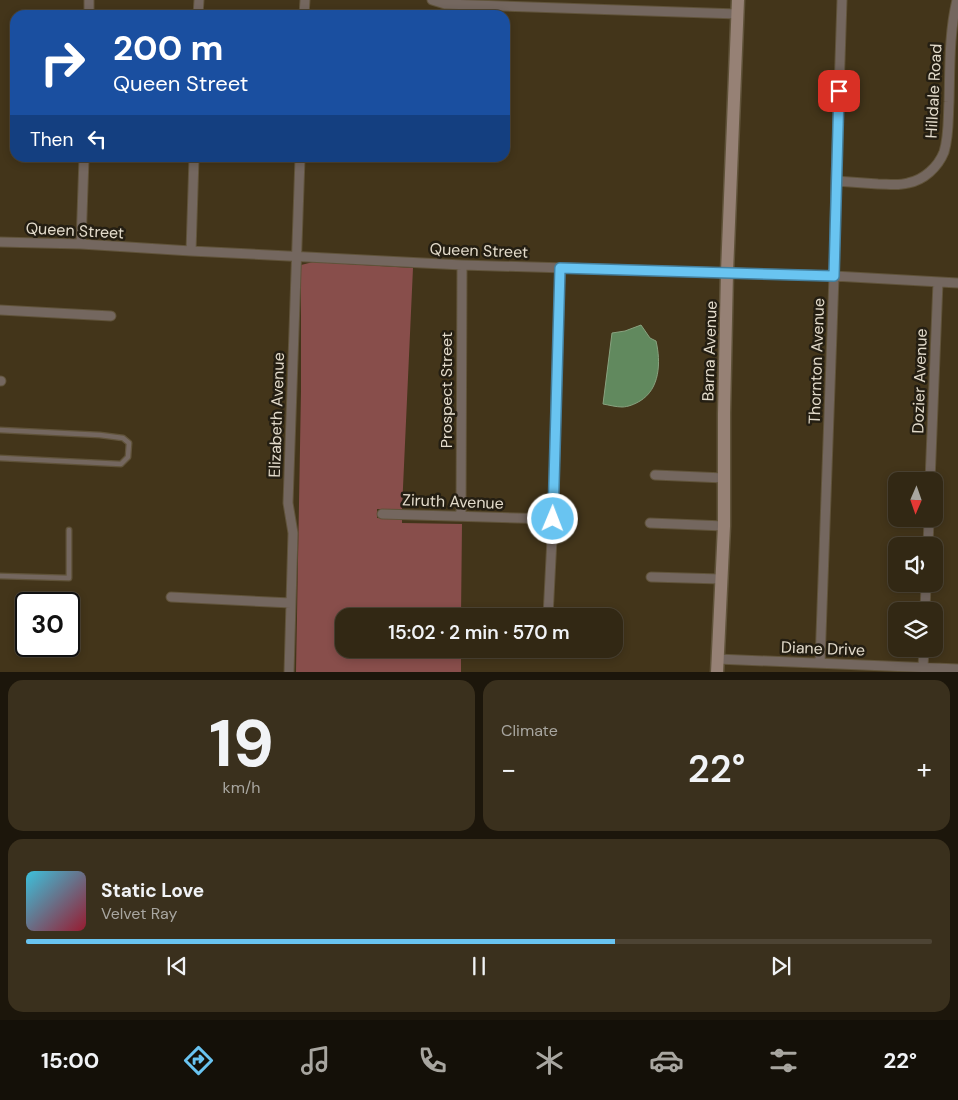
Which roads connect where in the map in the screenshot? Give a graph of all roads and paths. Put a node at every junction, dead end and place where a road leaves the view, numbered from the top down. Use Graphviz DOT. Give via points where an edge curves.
graph roads {
  1 [pos="432,0"];
  2 [pos="738,0"];
  3 [pos="842,0"];
  4 [pos="957,0"];
  5 [pos="738,14"];
  6 [pos="84,162"];
  7 [pos="194,162"];
  8 [pos="300,162"];
  9 [pos="836,181"];
  10 [pos="0,242"];
  11 [pos="81,244"];
  12 [pos="191,251"];
  13 [pos="297,256"];
  14 [pos="462,266"];
  15 [pos="560,268"];
  16 [pos="727,272"];
  17 [pos="834,276"];
  18 [pos="938,282"];
  19 [pos="958,283"];
  20 [pos="0,310"];
  21 [pos="111,316"];
  22 [pos="0,430"];
  23 [pos="0,458"];
  24 [pos="930,472"];
  25 [pos="655,475"];
  26 [pos="724,478"];
  27 [pos="382,514"];
  28 [pos="460,515"];
  29 [pos="553,519"];
  30 [pos="650,523"];
  31 [pos="724,526"];
  32 [pos="69,530"];
  33 [pos="0,576"];
  34 [pos="651,577"];
  35 [pos="721,579"];
  36 [pos="171,597"];
  37 [pos="291,603"];
  38 [pos="548,608"];
  39 [pos="924,657"];
  40 [pos="717,659"];
  41 [pos="820,663"];
  42 [pos="923,667"];
  43 [pos="958,669"];
  44 [pos="289,672"];
  45 [pos="717,672"];
  1 -- 5 [label="street" via="445,4"];
  2 -- 5 [label="street, Barna Avenue"];
  3 -- 9 [label="street, Thornton Avenue"];
  4 -- 9 [label="street, Hilldale Road" via="950,50 947,138 939,160 925,176 909,183"];
  5 -- 16 [label="street, Barna Avenue"];
  6 -- 11 [label="street"];
  7 -- 12 [label="street"];
  8 -- 13 [label="street, Elizabeth Avenue"];
  9 -- 17 [label="street, Thornton Avenue"];
  10 -- 11 [label="street, Queen Street"];
  11 -- 12 [label="street, Queen Street"];
  12 -- 13 [label="street, Queen Street"];
  13 -- 14 [label="street, Queen Street"];
  13 -- 37 [label="street, Elizabeth Avenue" via="288,503 292,533"];
  14 -- 15 [label="street, Queen Street"];
  14 -- 28 [label="street, Prospect Street"];
  15 -- 16 [label="street, Queen Street"];
  15 -- 29 [label="street"];
  16 -- 17 [label="street, Queen Street"];
  16 -- 26 [label="street, Barna Avenue"];
  17 -- 18 [label="street, Queen Street"];
  17 -- 41 [label="street, Thornton Avenue"];
  18 -- 19 [label="street, Queen Street"];
  18 -- 24 [label="street, Dozier Avenue"];
  20 -- 21 [label="street"];
  22 -- 23 [label="lane" via="100,435 123,438 129,444 128,457 120,464"];
  25 -- 26 [label="street"];
  26 -- 31 [label="street, Barna Avenue"];
  27 -- 28 [label="street, Ziruth Avenue"];
  28 -- 29 [label="street, Ziruth Avenue"];
  29 -- 38 [label="street"];
  30 -- 31 [label="street"];
  31 -- 35 [label="street, Barna Avenue"];
  32 -- 33 [label="lane" via="69,578"];
  34 -- 35 [label="street"];
  35 -- 40 [label="street, Barna Avenue"];
  36 -- 37 [label="street"];
  37 -- 44 [label="street, Elizabeth Avenue"];
  39 -- 42 [label="street"];
  40 -- 41 [label="street, Diane Drive"];
  40 -- 45 [label="street, Barna Avenue"];
  41 -- 42 [label="street, Diane Drive"];
  42 -- 43 [label="street, Diane Drive"];
}
